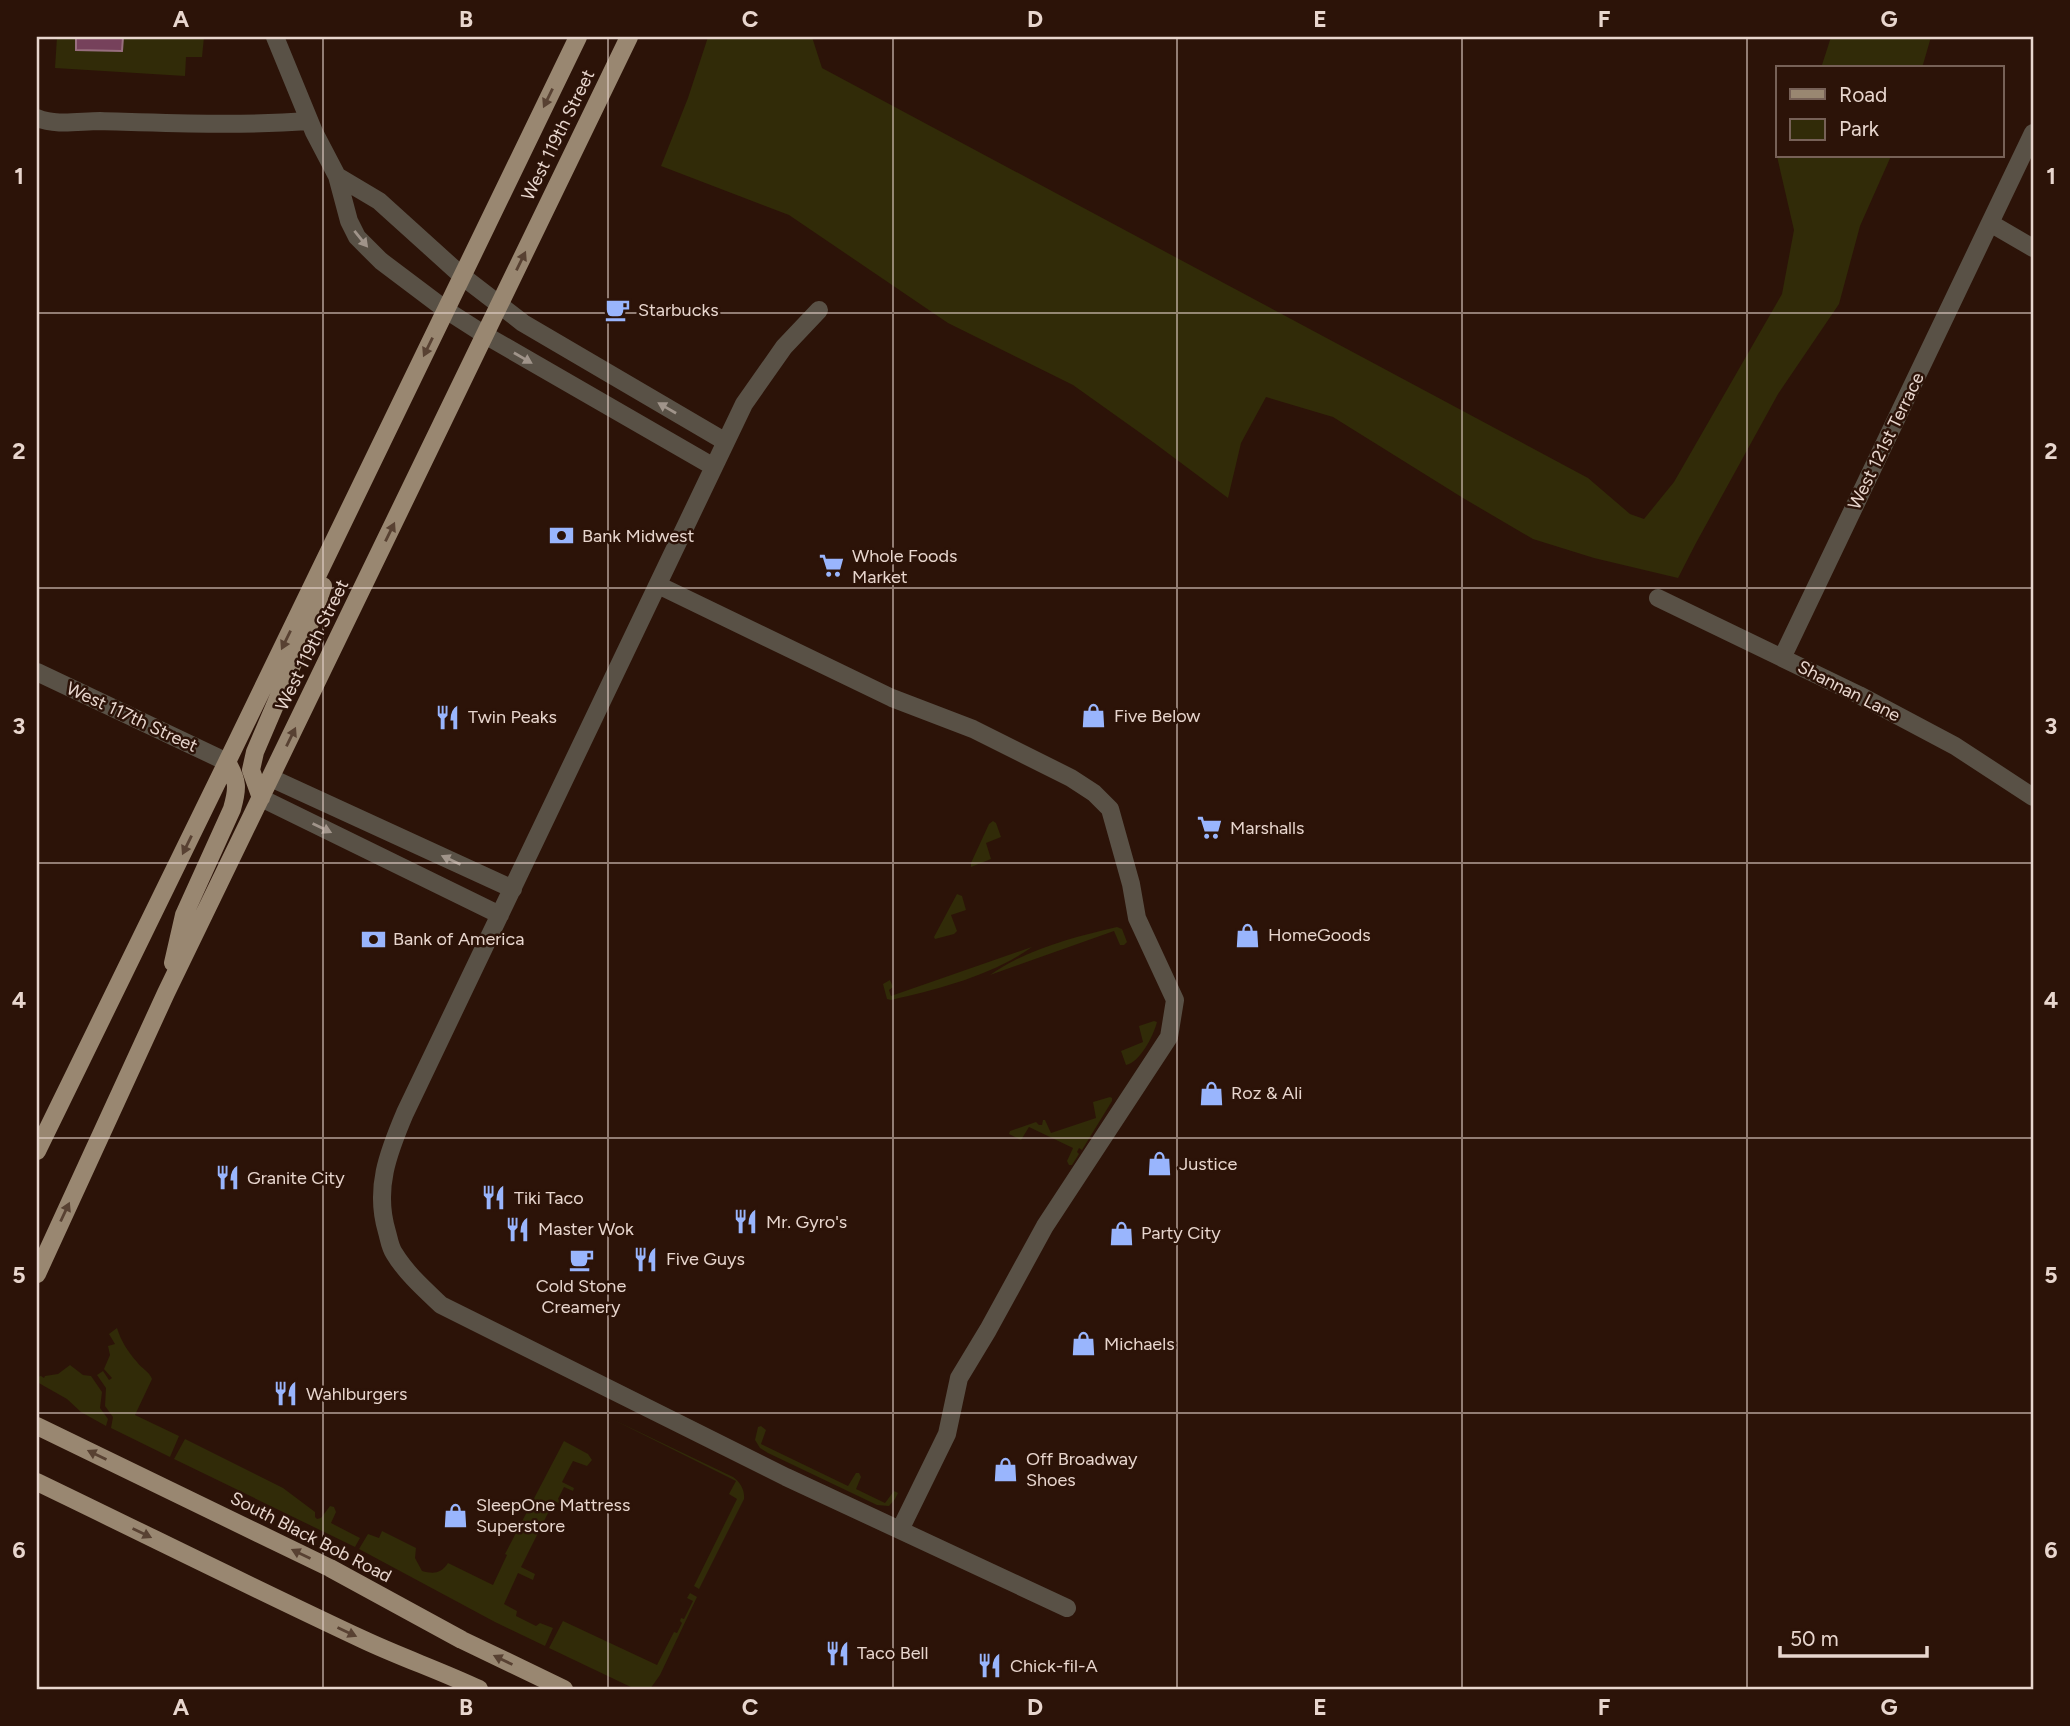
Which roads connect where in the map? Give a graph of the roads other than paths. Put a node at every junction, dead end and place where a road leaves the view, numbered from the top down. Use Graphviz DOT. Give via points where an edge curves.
graph roads {
  1 [pos="275,37"];
  2 [pos="578,37"];
  3 [pos="629,37"];
  4 [pos="37,118"];
  5 [pos="309,121"];
  6 [pos="2033,133"];
  7 [pos="337,176"];
  8 [pos="1990,223"];
  9 [pos="2033,248"];
  10 [pos="462,276"];
  11 [pos="499,306"];
  12 [pos="446,310"];
  13 [pos="819,310"];
  14 [pos="485,335"];
  15 [pos="726,442"];
  16 [pos="714,467"];
  17 [pos="349,510"];
  18 [pos="658,585"];
  19 [pos="1658,598"];
  20 [pos="1782,658"];
  21 [pos="37,672"];
  22 [pos="228,762"];
  23 [pos="271,778"];
  24 [pos="2030,789"];
  25 [pos="261,798"];
  26 [pos="513,889"];
  27 [pos="500,915"];
  28 [pos="166,993"];
  29 [pos="37,1151"];
  30 [pos="37,1274"];
  31 [pos="37,1426"];
  32 [pos="37,1482"];
  33 [pos="900,1530"];
  34 [pos="1067,1608"];
  35 [pos="479,1689"];
  36 [pos="564,1689"];
  1 -- 5 [label="street"];
  2 -- 10 [label="main road, West 119th Street, one-way"];
  11 -- 3 [label="main road, West 119th Street, one-way"];
  4 -- 5 [label="street" via="46,122 248,125"];
  5 -- 7 [label="street"];
  6 -- 8 [label="street, West 121st Terrace"];
  7 -- 10 [label="street" via="379,201"];
  7 -- 12 [label="street, one-way" via="358,237 380,261"];
  8 -- 9 [label="street"];
  8 -- 20 [label="street, West 121st Terrace"];
  10 -- 11 [label="street"];
  10 -- 12 [label="main road, West 119th Street"];
  11 -- 14 [label="main road, West 119th Street"];
  15 -- 11 [label="street, one-way"];
  12 -- 14 [label="street"];
  12 -- 17 [label="main road, West 119th Street, one-way"];
  13 -- 15 [label="street" via="784,347 744,404"];
  14 -- 16 [label="street, one-way"];
  23 -- 14 [label="main road, West 119th Street, one-way"];
  15 -- 16 [label="street"];
  16 -- 18 [label="street"];
  17 -- 22 [label="main road, West 119th Street, one-way"];
  17 -- 25 [label="main road" via="311,621 255,752 251,770"];
  18 -- 26 [label="street"];
  18 -- 33 [label="street" via="892,698 973,729 1094,793 1110,809 1137,918 1175,1000 1169,1037 1045,1226 959,1378 947,1434"];
  19 -- 20 [label="street, Shannan Lane"];
  20 -- 24 [label="street, Shannan Lane"];
  21 -- 22 [label="street, West 117th Street"];
  22 -- 28 [label="main road" via="237,792 184,915"];
  22 -- 29 [label="main road, West 119th Street, one-way"];
  23 -- 25 [label="main road, West 119th Street"];
  26 -- 23 [label="street, one-way"];
  25 -- 27 [label="street, one-way"];
  25 -- 28 [label="main road, West 119th Street"];
  26 -- 27 [label="street"];
  27 -- 33 [label="street" via="388,1153 382,1208 393,1252 441,1305"];
  30 -- 28 [label="main road, West 119th Street, one-way"];
  36 -- 31 [label="main road, South Black Bob Road, one-way" via="330,1568"];
  32 -- 35 [label="main road, one-way" via="396,1655"];
  33 -- 34 [label="street"];
}
